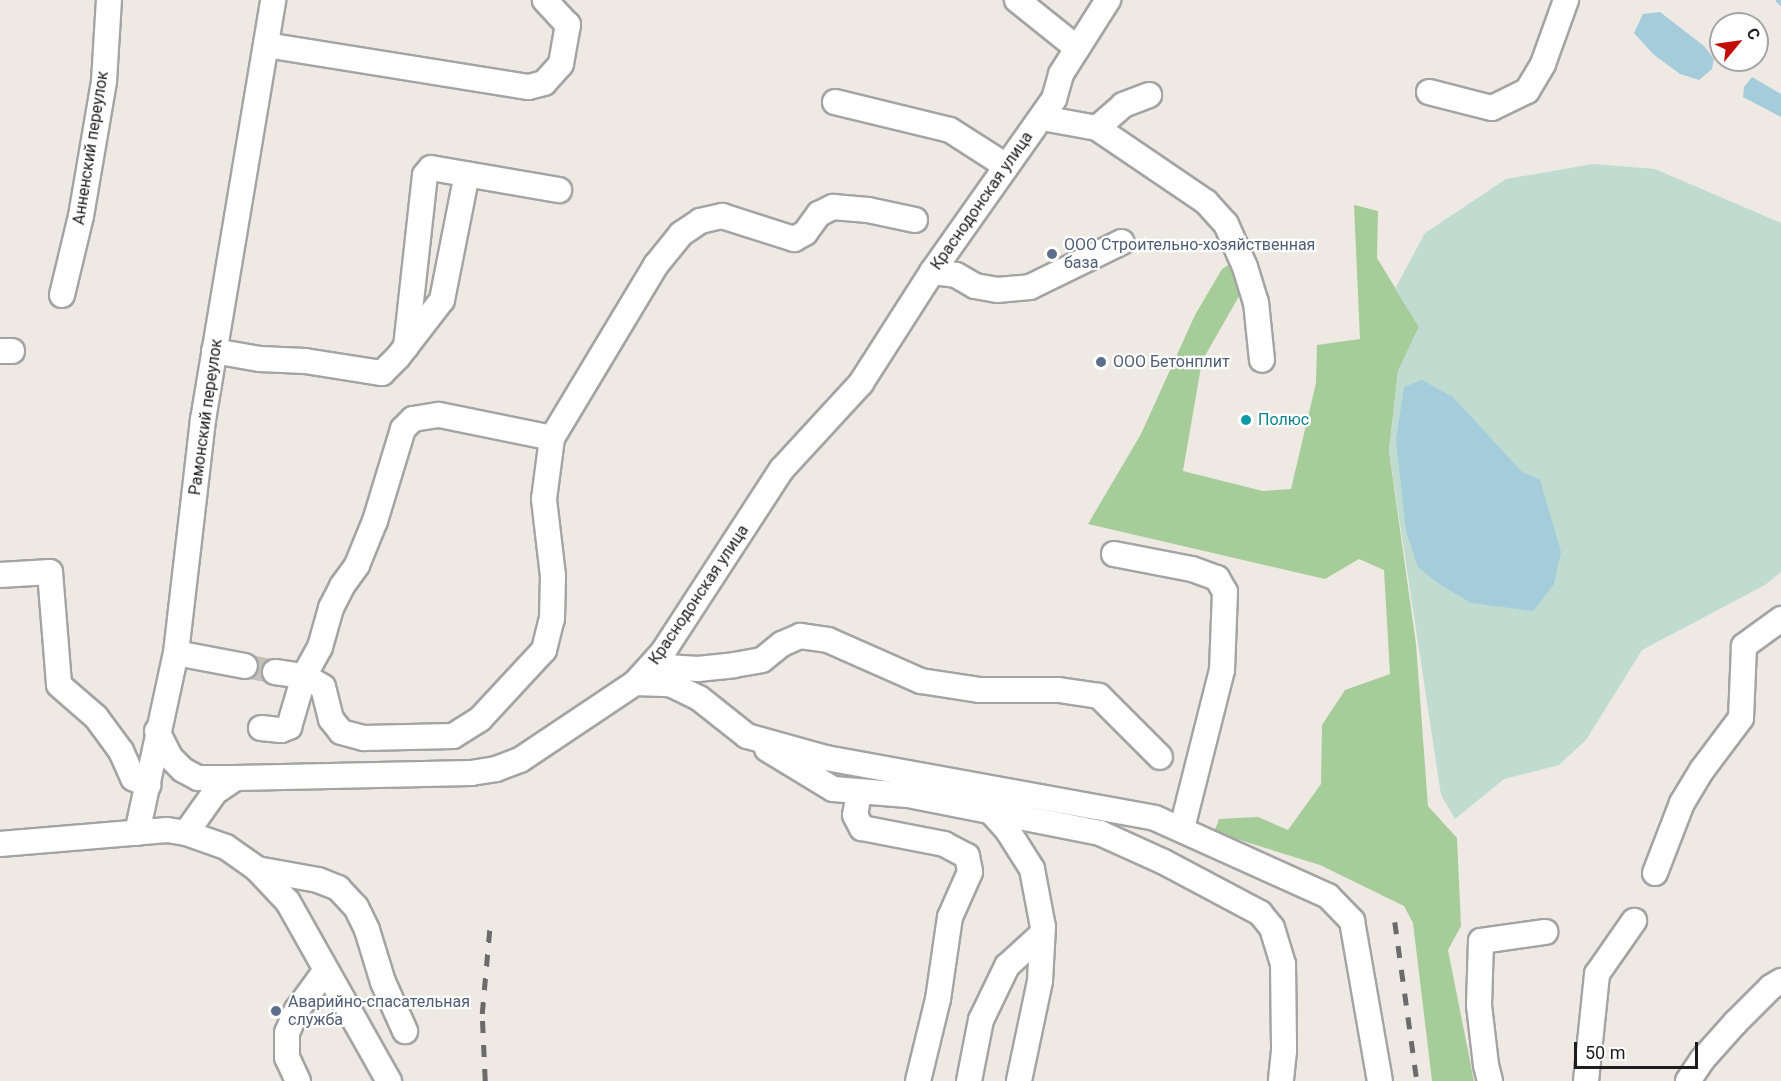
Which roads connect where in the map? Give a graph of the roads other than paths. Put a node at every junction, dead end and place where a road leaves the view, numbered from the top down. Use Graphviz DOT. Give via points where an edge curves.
graph roads {
  1 [pos="109,0"];
  2 [pos="273,0"];
  3 [pos="545,0"];
  4 [pos="1017,0"];
  5 [pos="1108,0"];
  6 [pos="1566,0"];
  7 [pos="266,45"];
  8 [pos="1077,48"];
  9 [pos="1429,92"];
  10 [pos="1149,95"];
  11 [pos="835,102"];
  12 [pos="1042,117"];
  13 [pos="1097,128"];
  14 [pos="1006,166"];
  15 [pos="466,174"];
  16 [pos="559,190"];
  17 [pos="915,220"];
  18 [pos="1122,242"];
  19 [pos="932,272"];
  20 [pos="62,295"];
  21 [pos="406,347"];
  22 [pos="214,351"];
  23 [pos="1262,360"];
  24 [pos="552,438"];
  25 [pos="1114,554"];
  26 [pos="0,575"];
  27 [pos="1781,619"];
  28 [pos="176,653"];
  29 [pos="245,666"];
  30 [pos="275,672"];
  31 [pos="643,675"];
  32 [pos="304,676"];
  33 [pos="261,728"];
  34 [pos="157,731"];
  35 [pos="747,736"];
  36 [pos="1160,757"];
  37 [pos="236,778"];
  38 [pos="148,786"];
  39 [pos="859,793"];
  40 [pos="992,813"];
  41 [pos="1182,828"];
  42 [pos="137,833"];
  43 [pos="186,833"];
  44 [pos="0,844"];
  45 [pos="257,868"];
  46 [pos="1655,873"];
  47 [pos="1634,921"];
  48 [pos="1545,932"];
  49 [pos="1042,934"];
  50 [pos="326,970"];
  51 [pos="1781,981"];
  52 [pos="405,1031"];
  53 [pos="298,1081"];
  54 [pos="389,1081"];
  55 [pos="918,1081"];
  56 [pos="969,1081"];
  57 [pos="1019,1081"];
  58 [pos="1281,1081"];
  59 [pos="1380,1081"];
  60 [pos="1491,1081"];
  61 [pos="1586,1081"];
  62 [pos="1688,1081"];
  1 -- 20 [label="street, Анненский переулок" via="104,81 81,216"];
  2 -- 7 [label="street, Рамонский переулок"];
  3 -- 7 [label="street" via="568,25 561,64 544,83 529,87"];
  4 -- 8 [label="street"];
  5 -- 8 [label="street, Краснодонская улица"];
  6 -- 9 [label="street" via="1543,64 1527,91 1492,108"];
  7 -- 22 [label="street, Рамонский переулок"];
  8 -- 12 [label="street, Краснодонская улица"];
  10 -- 13 [label="street" via="1123,105"];
  11 -- 14 [label="street" via="951,130"];
  12 -- 13 [label="street"];
  12 -- 14 [label="street, Краснодонская улица"];
  13 -- 23 [label="street" via="1206,202 1226,224 1256,302"];
  14 -- 19 [label="street, Краснодонская улица"];
  15 -- 16 [label="street"];
  15 -- 21 [label="street" via="442,300"];
  15 -- 21 [label="street" via="431,168 425,175"];
  17 -- 24 [label="street" via="833,207 819,214 805,233 794,239 722,216 700,221 681,234 656,265"];
  18 -- 19 [label="street" via="1030,287 998,290 975,286 956,275"];
  19 -- 31 [label="street, Краснодонская улица" via="861,383 782,469 663,652"];
  21 -- 22 [label="street" via="382,373"];
  22 -- 28 [label="street, Рамонский переулок"];
  24 -- 32 [label="street" via="439,415 413,418 403,429 357,565 331,608 320,647"];
  24 -- 32 [label="street" via="544,499 553,576 552,619 544,650 480,719 453,736 364,738 341,732 331,719 323,687"];
  25 -- 41 [label="street" via="1192,569 1217,578 1226,592 1221,670"];
  26 -- 38 [label="street" via="50,572 59,685 96,717 121,751 133,778"];
  27 -- 46 [label="street" via="1744,646 1741,718 1682,803"];
  28 -- 29 [label="street"];
  28 -- 34 [label="street, Рамонский переулок"];
  30 -- 32 [label="street"];
  31 -- 35 [label="street" via="699,698"];
  31 -- 36 [label="street" via="762,660 800,636 828,640 921,681 980,690 1059,690 1099,696"];
  31 -- 37 [label="street, Краснодонская улица" via="520,760 496,769 471,773"];
  32 -- 33 [label="street" via="289,727"];
  34 -- 37 [label="street, Краснодонская улица" via="170,757 183,770 198,778"];
  34 -- 38 [label="street, Рамонский переулок"];
  35 -- 39 [label="street" via="833,789"];
  35 -- 41 [label="street" via="835,760 1155,818"];
  37 -- 43 [label="street" via="215,792"];
  38 -- 42 [label="street, Рамонский переулок"];
  39 -- 40 [label="street" via="908,795"];
  39 -- 55 [label="street" via="855,815 862,828 944,844 967,856 970,872 950,917 938,999"];
  40 -- 49 [label="street" via="1032,869"];
  40 -- 58 [label="street" via="1100,833 1260,913 1272,928 1283,964"];
  41 -- 59 [label="street" via="1328,896 1352,921"];
  42 -- 43 [label="street"];
  42 -- 44 [label="street"];
  43 -- 45 [label="street" via="225,847"];
  45 -- 50 [label="street" via="288,902"];
  45 -- 52 [label="street" via="318,880 338,888 356,907"];
  47 -- 61 [label="street" via="1597,974"];
  48 -- 60 [label="street" via="1481,941 1479,1005"];
  49 -- 56 [label="street" via="1006,966 981,1020"];
  49 -- 57 [label="street" via="1040,981"];
  50 -- 53 [label="street" via="297,1010 287,1033 287,1057"];
  50 -- 54 [label="street"];
  51 -- 62 [label="street" via="1735,1023"];
}
